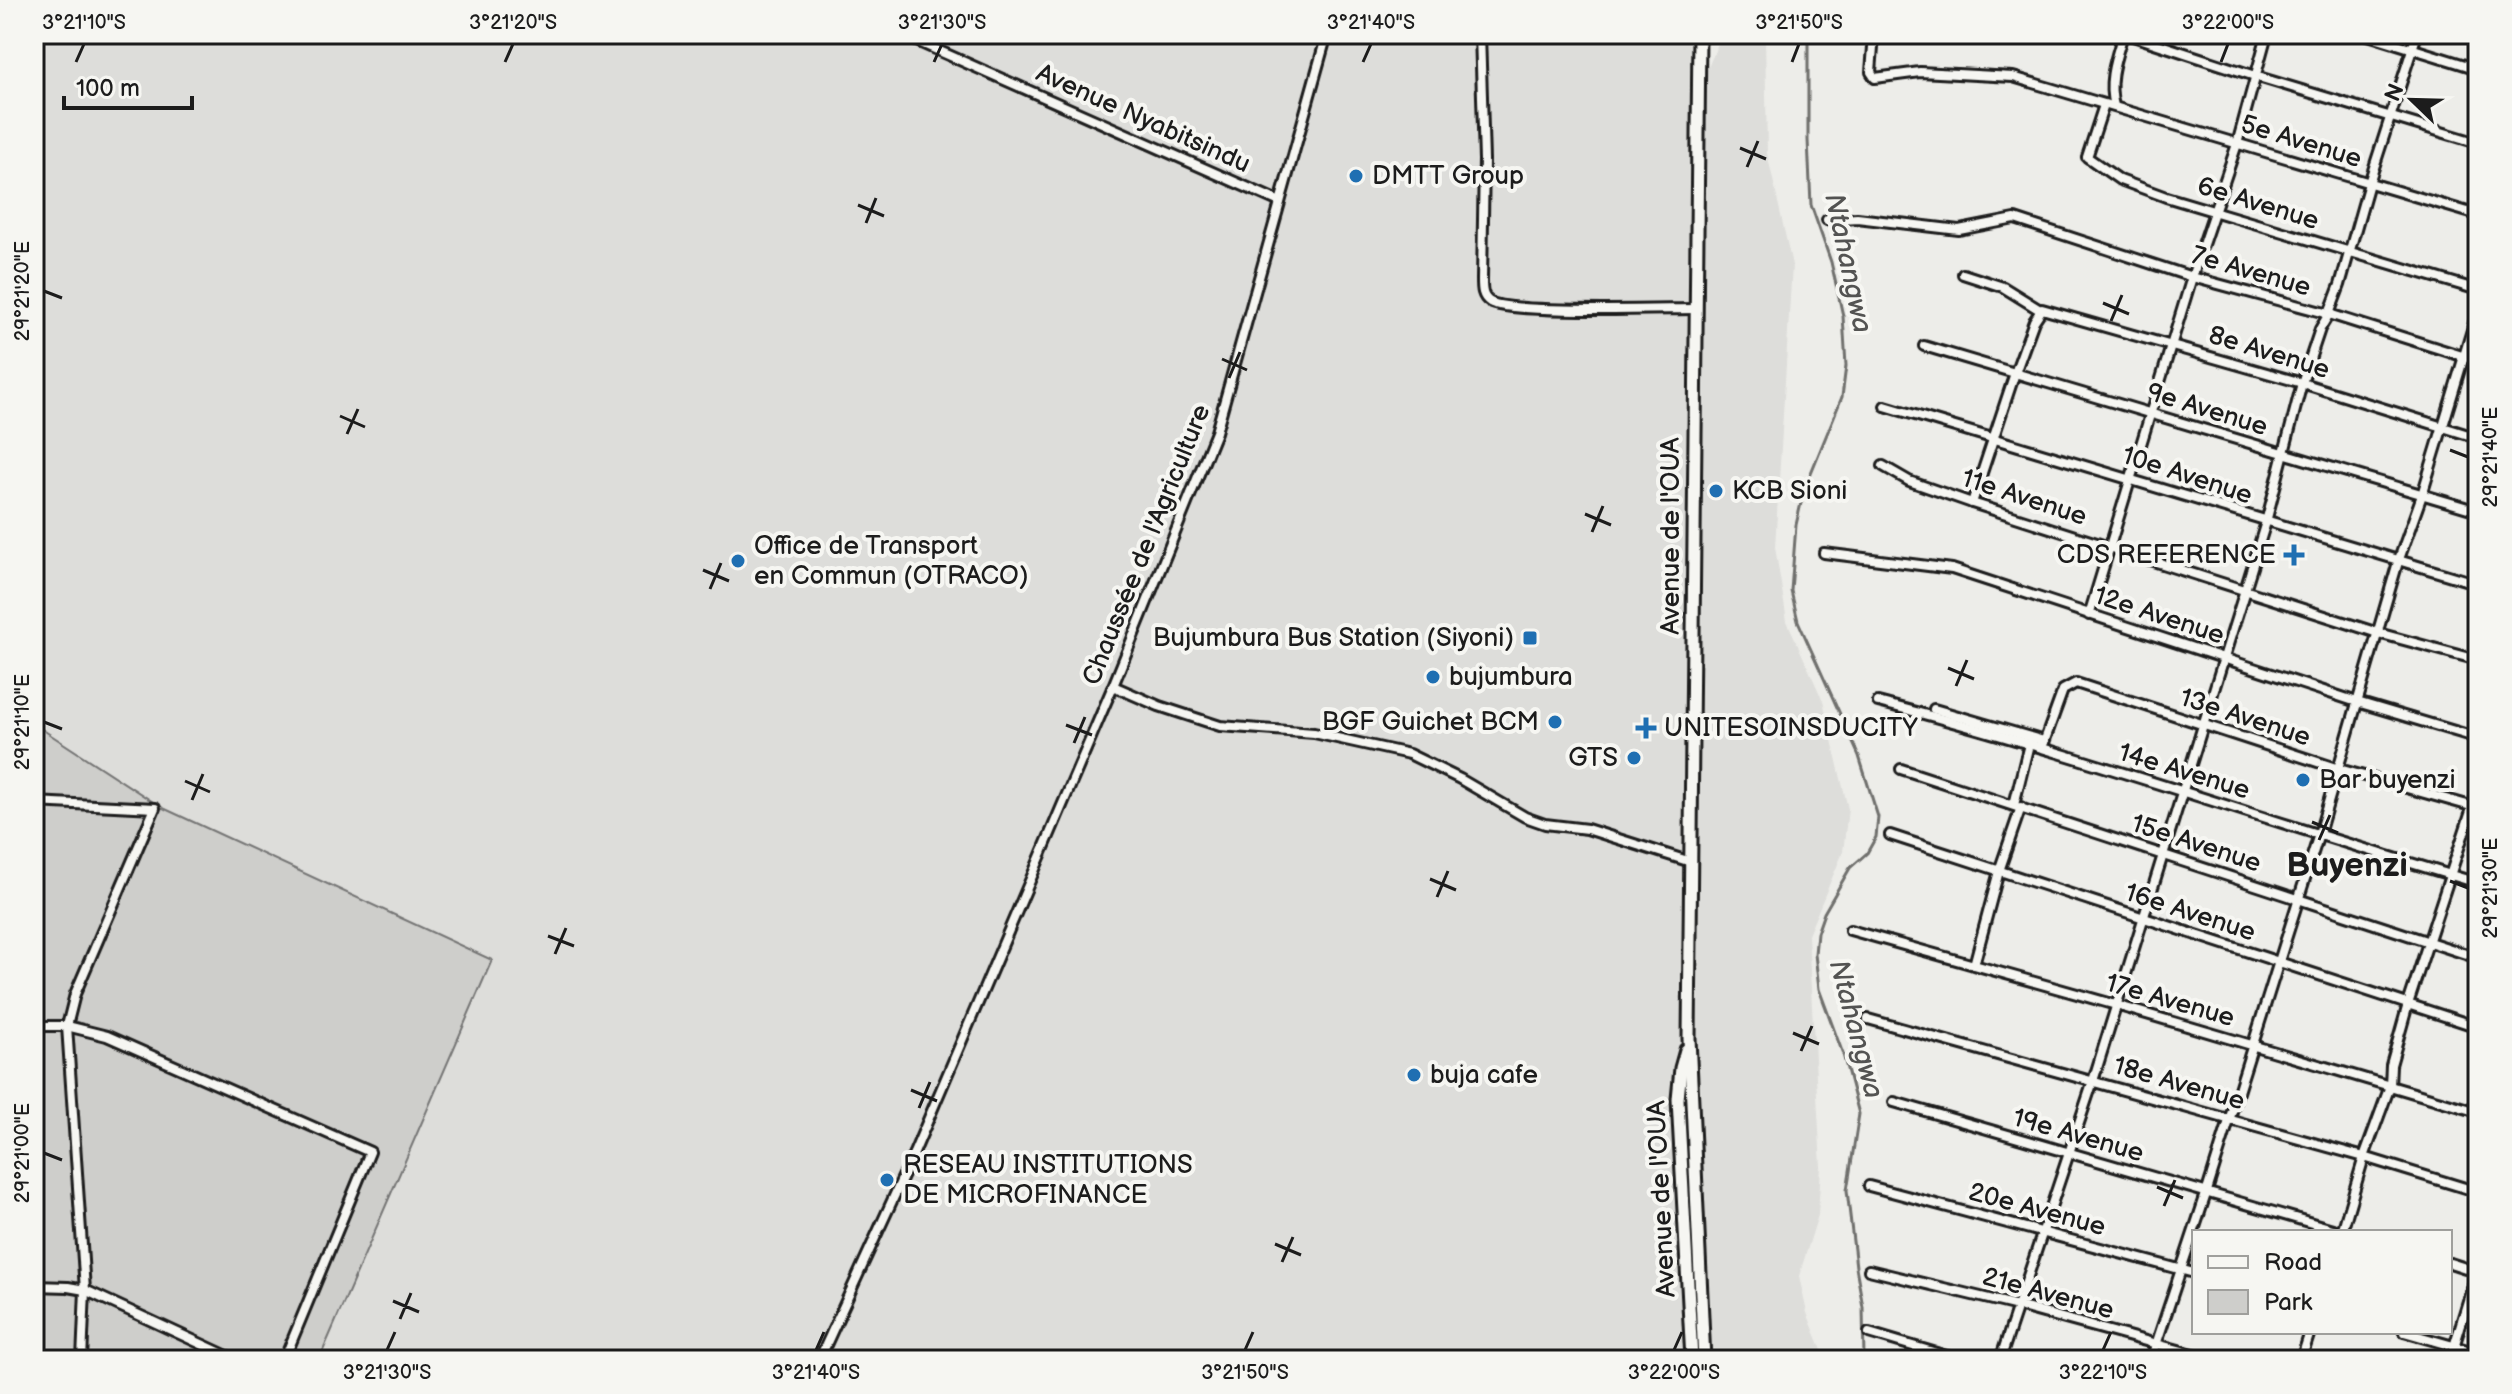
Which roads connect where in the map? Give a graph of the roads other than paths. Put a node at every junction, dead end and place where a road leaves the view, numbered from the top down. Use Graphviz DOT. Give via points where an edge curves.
graph roads {
  1 [pos="901,34"];
  2 [pos="1327,34"];
  3 [pos="1480,34"];
  4 [pos="1699,34"];
  5 [pos="1874,34"];
  6 [pos="2125,34"];
  7 [pos="2267,34"];
  8 [pos="2365,34"];
  9 [pos="2417,34"];
  10 [pos="2413,48"];
  11 [pos="2478,69"];
  12 [pos="2255,76"];
  13 [pos="2109,106"];
  14 [pos="2391,116"];
  15 [pos="2478,143"];
  16 [pos="2237,144"];
  17 [pos="2369,183"];
  18 [pos="1280,202"];
  19 [pos="2214,211"];
  20 [pos="2478,215"];
  21 [pos="1827,220"];
  22 [pos="2350,252"];
  23 [pos="1963,274"];
  24 [pos="2192,277"];
  25 [pos="2478,290"];
  26 [pos="1695,309"];
  27 [pos="2043,310"];
  28 [pos="2478,310"];
  29 [pos="2329,314"];
  30 [pos="2171,345"];
  31 [pos="1924,346"];
  32 [pos="2463,357"];
  33 [pos="2478,361"];
  34 [pos="2015,373"];
  35 [pos="2302,383"];
  36 [pos="1885,406"];
  37 [pos="2151,414"];
  38 [pos="2442,428"];
  39 [pos="1993,438"];
  40 [pos="2478,438"];
  41 [pos="2284,454"];
  42 [pos="1883,466"];
  43 [pos="2130,478"];
  44 [pos="2422,495"];
  45 [pos="1972,503"];
  46 [pos="2478,511"];
  47 [pos="2266,522"];
  48 [pos="2111,546"];
  49 [pos="1824,553"];
  50 [pos="2398,562"];
  51 [pos="2478,584"];
  52 [pos="2244,590"];
  53 [pos="2089,615"];
  54 [pos="2378,633"];
  55 [pos="2223,657"];
  56 [pos="2478,660"];
  57 [pos="1113,686"];
  58 [pos="1878,702"];
  59 [pos="2357,702"];
  60 [pos="1934,709"];
  61 [pos="2203,726"];
  62 [pos="2478,738"];
  63 [pos="2029,744"];
  64 [pos="2043,744"];
  65 [pos="1901,769"];
  66 [pos="2339,769"];
  67 [pos="2478,790"];
  68 [pos="2182,793"];
  69 [pos="34,802"];
  70 [pos="2017,806"];
  71 [pos="2475,807"];
  72 [pos="2319,834"];
  73 [pos="1890,835"];
  74 [pos="2163,855"];
  75 [pos="1691,862"];
  76 [pos="1999,871"];
  77 [pos="2448,875"];
  78 [pos="2478,883"];
  79 [pos="2298,900"];
  80 [pos="2143,918"];
  81 [pos="1850,930"];
  82 [pos="2429,942"];
  83 [pos="2478,958"];
  84 [pos="2278,963"];
  85 [pos="1974,965"];
  86 [pos="2408,1004"];
  87 [pos="2116,1005"];
  88 [pos="1868,1019"];
  89 [pos="34,1026"];
  90 [pos="67,1026"];
  91 [pos="2478,1027"];
  92 [pos="1689,1038"];
  93 [pos="2252,1046"];
  94 [pos="2093,1081"];
  95 [pos="2390,1086"];
  96 [pos="1894,1102"];
  97 [pos="2478,1112"];
  98 [pos="2229,1119"];
  99 [pos="1692,1127"];
  100 [pos="1679,1130"];
  101 [pos="2068,1155"];
  102 [pos="2364,1157"];
  103 [pos="1869,1186"];
  104 [pos="2478,1192"];
  105 [pos="2206,1194"];
  106 [pos="2194,1230"];
  107 [pos="2336,1230"];
  108 [pos="2344,1230"];
  109 [pos="2042,1233"];
  110 [pos="2192,1236"];
  111 [pos="2452,1264"];
  112 [pos="2181,1269"];
  113 [pos="1869,1270"];
  114 [pos="2478,1270"];
  115 [pos="2192,1272"];
  116 [pos="34,1286"];
  117 [pos="85,1290"];
  118 [pos="2018,1306"];
  119 [pos="1869,1333"];
  120 [pos="2309,1334"];
  121 [pos="2411,1334"];
  122 [pos="2156,1344"];
  123 [pos="2453,1346"];
  124 [pos="2478,1353"];
  125 [pos="82,1360"];
  126 [pos="236,1360"];
  127 [pos="284,1360"];
  128 [pos="819,1360"];
  129 [pos="1692,1360"];
  130 [pos="1704,1360"];
  131 [pos="1960,1360"];
  132 [pos="2000,1360"];
  133 [pos="2151,1360"];
  134 [pos="2215,1360"];
  135 [pos="2301,1360"];
  136 [pos="2450,1360"];
  1 -- 18 [label="street, Avenue Nyabitsindu"];
  2 -- 18 [label="street, Chaussée de l'Agriculture"];
  3 -- 26 [label="street" via="1482,292 1488,301 1536,309"];
  4 -- 26 [label="main road, Avenue de l'OUA"];
  5 -- 13 [label="street, 5e Avenue" via="1875,78 1920,72 2013,77"];
  6 -- 12 [label="street"];
  6 -- 13 [label="street" via="2112,69"];
  7 -- 12 [label="street"];
  8 -- 10 [label="street"];
  9 -- 10 [label="street"];
  10 -- 11 [label="street"];
  10 -- 14 [label="street"];
  12 -- 14 [label="street"];
  12 -- 16 [label="street"];
  13 -- 16 [label="street, 5e Avenue"];
  13 -- 19 [label="street, 6e Avenue" via="2088,160 2120,180"];
  14 -- 15 [label="street"];
  14 -- 17 [label="street"];
  16 -- 17 [label="street, 5e Avenue"];
  16 -- 19 [label="street"];
  17 -- 20 [label="street, 5e Avenue"];
  17 -- 22 [label="street"];
  18 -- 57 [label="street, Chaussée de l'Agriculture" via="1216,432"];
  19 -- 22 [label="street, 6e Avenue"];
  19 -- 24 [label="street"];
  21 -- 24 [label="street, 7e Avenue" via="1959,230 2015,219"];
  22 -- 25 [label="street, 6e Avenue"];
  22 -- 29 [label="street"];
  23 -- 27 [label="street, 8e Avenue" via="2003,287"];
  24 -- 29 [label="street, 7e Avenue"];
  24 -- 30 [label="street"];
  26 -- 75 [label="main road, Avenue de l'OUA"];
  27 -- 30 [label="street, 8e Avenue"];
  27 -- 34 [label="street"];
  28 -- 32 [label="street"];
  29 -- 32 [label="street, 7e Avenue"];
  29 -- 35 [label="street"];
  30 -- 35 [label="street, 8e Avenue"];
  30 -- 37 [label="street"];
  31 -- 34 [label="street, 9e Avenue"];
  32 -- 33 [label="street, 7e Avenue"];
  32 -- 38 [label="street"];
  34 -- 37 [label="street, 9e Avenue"];
  34 -- 39 [label="street"];
  35 -- 38 [label="street, 8e Avenue"];
  35 -- 41 [label="street"];
  36 -- 39 [label="street, 10e Avenue"];
  37 -- 41 [label="street, 9e Avenue"];
  37 -- 43 [label="street"];
  38 -- 40 [label="street, 8e Avenue"];
  38 -- 44 [label="street"];
  39 -- 43 [label="street, 10e Avenue"];
  39 -- 45 [label="street"];
  41 -- 44 [label="street, 9e Avenue"];
  41 -- 47 [label="street"];
  42 -- 45 [label="street, 11e Avenue"];
  43 -- 47 [label="street, 10e Avenue"];
  43 -- 48 [label="street"];
  44 -- 46 [label="street, 9e Avenue"];
  44 -- 50 [label="street"];
  45 -- 48 [label="street, 11e Avenue"];
  47 -- 50 [label="street, 10e Avenue"];
  47 -- 52 [label="street"];
  48 -- 52 [label="street, 11e Avenue"];
  48 -- 53 [label="street"];
  49 -- 53 [label="street, 12e Avenue" via="1952,569"];
  50 -- 51 [label="street, 10e Avenue"];
  50 -- 54 [label="street"];
  52 -- 54 [label="street, 11e Avenue"];
  52 -- 55 [label="street"];
  53 -- 55 [label="street, 12e Avenue"];
  54 -- 56 [label="street, 11e Avenue"];
  54 -- 59 [label="street"];
  55 -- 59 [label="street, 12e Avenue"];
  55 -- 61 [label="street"];
  57 -- 75 [label="street" via="1220,726 1314,733 1409,754 1525,817 1587,829"];
  57 -- 128 [label="street, Chaussée de l'Agriculture" via="914,1153"];
  58 -- 63 [label="street, 14e Avenue"];
  59 -- 62 [label="street, 12e Avenue"];
  59 -- 66 [label="street"];
  60 -- 64 [label="street"];
  61 -- 64 [label="street, 13e Avenue" via="2076,683 2063,690"];
  61 -- 66 [label="street, 13e Avenue"];
  61 -- 68 [label="street"];
  63 -- 64 [label="street, 14e Avenue"];
  63 -- 70 [label="street"];
  64 -- 68 [label="street, 14e Avenue"];
  65 -- 70 [label="street, 15e Avenue"];
  66 -- 71 [label="street, 13e Avenue"];
  66 -- 72 [label="street"];
  67 -- 71 [label="street"];
  68 -- 72 [label="street, 14e Avenue"];
  68 -- 74 [label="street"];
  69 -- 90 [label="street" via="155,808 75,994"];
  70 -- 74 [label="street, 15e Avenue"];
  70 -- 76 [label="street"];
  71 -- 77 [label="street"];
  72 -- 77 [label="street, 14e Avenue"];
  72 -- 79 [label="street"];
  73 -- 76 [label="street, 16e Avenue"];
  74 -- 79 [label="street, 15e Avenue"];
  74 -- 80 [label="street"];
  75 -- 92 [label="main road, Avenue de l'OUA"];
  76 -- 80 [label="street, 16e Avenue"];
  76 -- 85 [label="street"];
  77 -- 78 [label="street, 14e Avenue"];
  77 -- 82 [label="street"];
  79 -- 82 [label="street, 15e Avenue"];
  79 -- 84 [label="street"];
  80 -- 84 [label="street, 16e Avenue"];
  80 -- 87 [label="street"];
  81 -- 85 [label="street, 17e Avenue"];
  82 -- 83 [label="street, 15e Avenue"];
  82 -- 86 [label="street"];
  84 -- 86 [label="street, 16e Avenue"];
  84 -- 93 [label="street"];
  85 -- 87 [label="street, 17e Avenue"];
  86 -- 91 [label="street, 16e Avenue"];
  86 -- 95 [label="street"];
  87 -- 93 [label="street, 17e Avenue"];
  87 -- 94 [label="street"];
  88 -- 94 [label="street, 18e Avenue"];
  89 -- 90 [label="street"];
  90 -- 117 [label="street"];
  90 -- 127 [label="street" via="107,1036 370,1152"];
  92 -- 99 [label="main road, Avenue de l'OUA"];
  92 -- 100 [label="main road, Avenue de l'OUA" via="1679,1082"];
  93 -- 95 [label="street, 17e Avenue"];
  93 -- 98 [label="street"];
  94 -- 98 [label="street, 18e Avenue"];
  94 -- 101 [label="street"];
  95 -- 97 [label="street, 17e Avenue"];
  95 -- 102 [label="street"];
  96 -- 101 [label="street, 19e Avenue"];
  98 -- 102 [label="street, 18e Avenue"];
  98 -- 105 [label="street"];
  99 -- 100 [label="main road"];
  99 -- 130 [label="main road, Avenue de l'OUA"];
  100 -- 129 [label="main road, Avenue de l'OUA"];
  101 -- 105 [label="street, 19e Avenue"];
  101 -- 109 [label="street"];
  102 -- 104 [label="street, 18e Avenue"];
  102 -- 108 [label="street"];
  103 -- 109 [label="street, 20e Avenue"];
  105 -- 106 [label="street"];
  105 -- 107 [label="street, 19e Avenue"];
  109 -- 112 [label="street, 20e Avenue"];
  109 -- 118 [label="street"];
  110 -- 112 [label="street"];
  111 -- 114 [label="street"];
  112 -- 115 [label="street, 20e Avenue"];
  112 -- 122 [label="street"];
  113 -- 118 [label="street, 21e Avenue"];
  114 -- 123 [label="street"];
  116 -- 117 [label="street"];
  117 -- 125 [label="street"];
  117 -- 126 [label="street"];
  118 -- 122 [label="street, 21e Avenue"];
  118 -- 132 [label="street"];
  119 -- 131 [label="street"];
  120 -- 135 [label="street"];
  121 -- 123 [label="street"];
  122 -- 133 [label="street"];
  122 -- 134 [label="street, 21e Avenue"];
  123 -- 124 [label="street"];
  123 -- 136 [label="street"];
}
